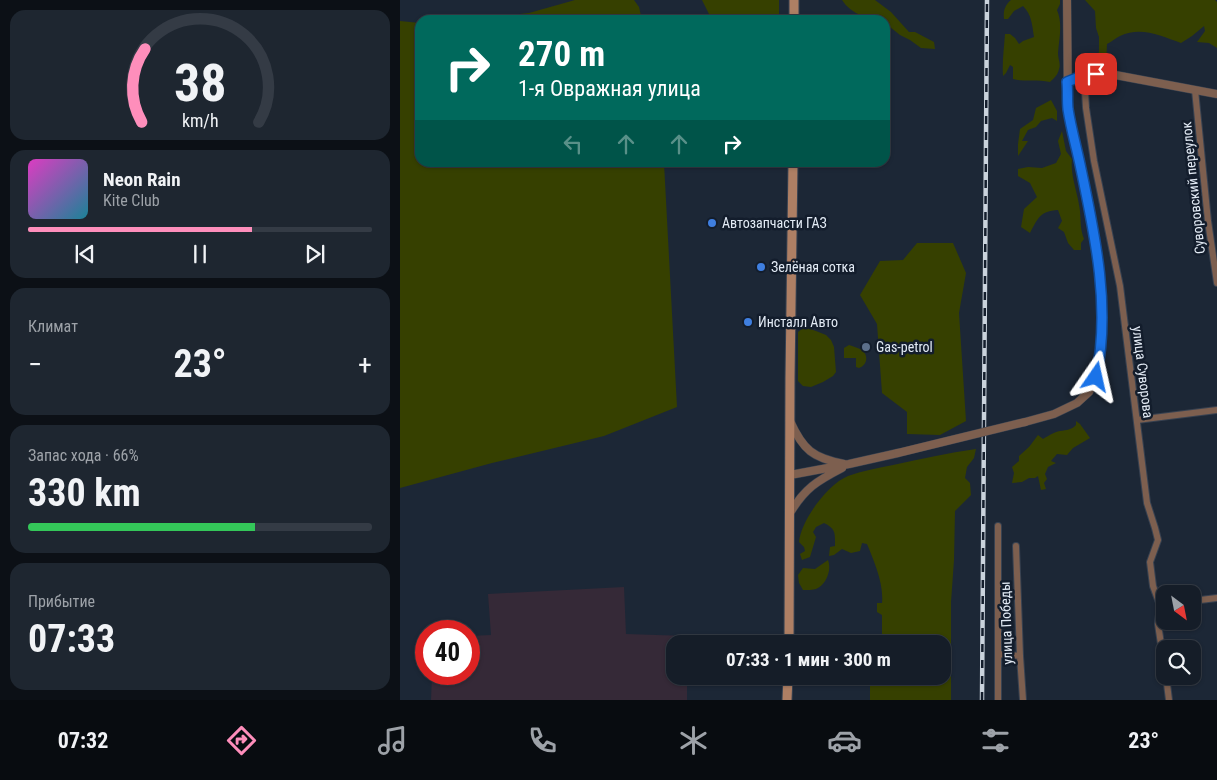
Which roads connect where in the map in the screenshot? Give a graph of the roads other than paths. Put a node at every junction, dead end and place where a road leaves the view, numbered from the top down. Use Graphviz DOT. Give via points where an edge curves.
graph roads {
  1 [pos="794,0"];
  2 [pos="1067,3"];
  3 [pos="794,15"];
  4 [pos="1084,75"];
  5 [pos="1067,86"];
  6 [pos="1195,90"];
  7 [pos="1217,94"];
  8 [pos="793,167"];
  9 [pos="1217,283"];
  10 [pos="1217,410"];
  11 [pos="1137,420"];
  12 [pos="790,421"];
  13 [pos="849,464"];
  14 [pos="790,475"];
  15 [pos="790,512"];
  16 [pos="998,526"];
  17 [pos="1016,546"];
  18 [pos="1156,592"];
  19 [pos="1217,598"];
  20 [pos="1201,600"];
  21 [pos="789,635"];
  22 [pos="998,654"];
  23 [pos="1020,656"];
  24 [pos="788,685"];
  25 [pos="1167,685"];
  26 [pos="787,700"];
  27 [pos="998,700"];
  28 [pos="1023,700"];
  29 [pos="1169,700"];
  1 -- 3 [label="main road"];
  2 -- 5 [label="street"];
  4 -- 5 [label="street"];
  4 -- 6 [label="street" via="1110,74"];
  4 -- 11 [label="street, улица Суворова" via="1094,161 1120,286"];
  5 -- 13 [label="street, bridge" via="1068,107 1096,248 1102,307 1101,356 1089,392 1077,404 1054,414"];
  6 -- 7 [label="street"];
  6 -- 9 [label="street, Суворовский переулок"];
  8 -- 12 [label="main road"];
  10 -- 11 [label="street"];
  11 -- 18 [label="street, улица Суворова" via="1147,503 1158,540 1150,562"];
  12 -- 13 [label="street" via="804,447 829,461"];
  12 -- 14 [label="main road"];
  13 -- 14 [label="street"];
  13 -- 15 [label="street" via="807,489"];
  14 -- 15 [label="main road"];
  15 -- 21 [label="main road"];
  16 -- 22 [label="street"];
  17 -- 23 [label="street, улица Победы"];
  19 -- 20 [label="street"];
  22 -- 23 [label="street"];
  22 -- 27 [label="street"];
  23 -- 28 [label="street, улица Победы"];
  24 -- 26 [label="main road"];
  25 -- 29 [label="street"];
}
